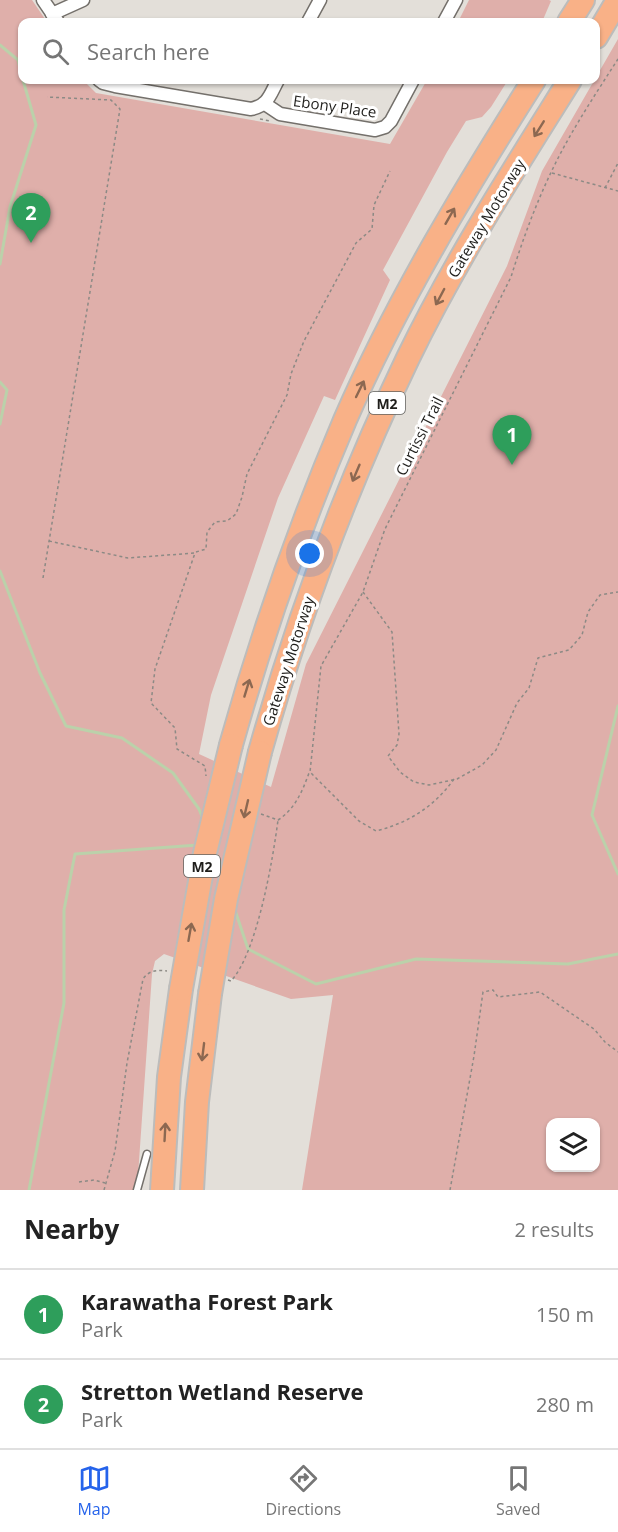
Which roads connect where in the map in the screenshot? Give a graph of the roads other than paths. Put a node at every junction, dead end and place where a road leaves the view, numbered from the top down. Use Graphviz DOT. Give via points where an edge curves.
graph roads {
  1 [pos="43,0"];
  2 [pos="83,0"];
  3 [pos="320,0"];
  4 [pos="456,0"];
  5 [pos="583,0"];
  6 [pos="618,0"];
  7 [pos="55,18"];
  8 [pos="310,18"];
  9 [pos="446,18"];
  10 [pos="572,18"];
  11 [pos="600,31"];
  12 [pos="107,84"];
  13 [pos="276,84"];
  14 [pos="411,84"];
  15 [pos="532,84"];
  16 [pos="568,84"];
  17 [pos="265,104"];
  18 [pos="147,1154"];
  19 [pos="137,1190"];
  20 [pos="162,1190"];
  21 [pos="192,1190"];
  1 -- 7 [label="street"];
  2 -- 7 [label="street"];
  3 -- 8 [label="street"];
  4 -- 9 [label="street"];
  5 -- 10 [label="highway"];
  6 -- 11 [label="highway"];
  12 -- 17 [label="street" via="251,109"];
  13 -- 17 [label="street"];
  14 -- 17 [label="street, Ebony Place" via="391,121 375,130 280,114"];
  20 -- 15 [label="highway, Gateway Motorway / M2, one-way, bridge" via="169,1077 205,853 231,745 282,579 346,419 388,331 466,189"];
  16 -- 21 [label="highway, Gateway Motorway / M2, one-way, bridge" via="474,235 409,356 349,490 288,655 260,752 226,899 197,1102"];
  18 -- 19 [label="lane"];
}
